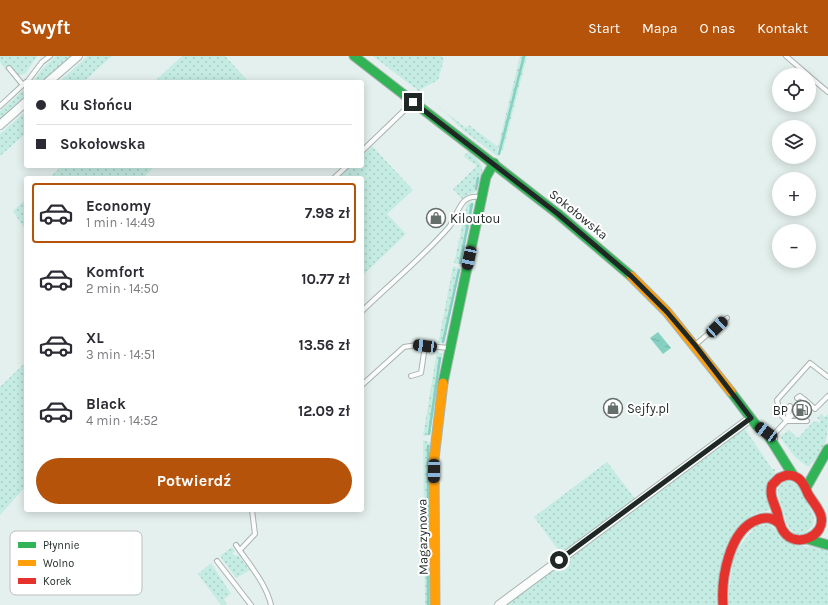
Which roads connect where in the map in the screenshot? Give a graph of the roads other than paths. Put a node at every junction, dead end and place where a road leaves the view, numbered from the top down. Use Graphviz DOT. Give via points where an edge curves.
graph roads {
  1 [pos="50,56"];
  2 [pos="78,56"];
  3 [pos="354,56"];
  4 [pos="786,56"];
  5 [pos="46,57"];
  6 [pos="10,68"];
  7 [pos="800,68"];
  8 [pos="27,80"];
  9 [pos="50,80"];
  10 [pos="24,82"];
  11 [pos="816,82"];
  12 [pos="24,84"];
  13 [pos="828,92"];
  14 [pos="413,102"];
  15 [pos="24,104"];
  16 [pos="0,106"];
  17 [pos="0,125"];
  18 [pos="364,150"];
  19 [pos="494,163"];
  20 [pos="345,168"];
  21 [pos="336,176"];
  22 [pos="482,198"];
  23 [pos="364,309"];
  24 [pos="727,318"];
  25 [pos="695,345"];
  26 [pos="425,346"];
  27 [pos="449,348"];
  28 [pos="411,376"];
  29 [pos="828,377"];
  30 [pos="364,383"];
  31 [pos="828,396"];
  32 [pos="797,398"];
  33 [pos="790,406"];
  34 [pos="796,411"];
  35 [pos="802,416"];
  36 [pos="787,421"];
  37 [pos="797,421"];
  38 [pos="807,421"];
  39 [pos="754,422"];
  40 [pos="770,432"];
  41 [pos="828,449"];
  42 [pos="817,466"];
  43 [pos="795,476"];
  44 [pos="781,477"];
  45 [pos="806,488"];
  46 [pos="252,512"];
  47 [pos="780,524"];
  48 [pos="820,526"];
  49 [pos="828,532"];
  50 [pos="807,539"];
  51 [pos="236,545"];
  52 [pos="828,545"];
  53 [pos="240,550"];
  54 [pos="217,561"];
  55 [pos="251,605"];
  56 [pos="272,605"];
  57 [pos="435,605"];
  58 [pos="499,605"];
  59 [pos="724,605"];
  1 -- 5 [label="lane"];
  2 -- 9 [label="street"];
  3 -- 14 [label="main road, Sokołowska"];
  4 -- 7 [label="lane"];
  5 -- 8 [label="lane"];
  6 -- 10 [label="lane"];
  11 -- 13 [label="lane"];
  12 -- 16 [label="lane"];
  14 -- 18 [label="lane"];
  14 -- 19 [label="main road, Sokołowska"];
  15 -- 17 [label="street"];
  19 -- 22 [label="main road, Magazynowa" via="488,173"];
  19 -- 25 [label="main road, Sokołowska" via="605,252 659,303"];
  20 -- 21 [label="lane"];
  22 -- 23 [label="lane" via="473,196 456,210 452,223 440,236"];
  22 -- 27 [label="main road, Magazynowa"];
  24 -- 25 [label="lane"];
  25 -- 39 [label="main road, Sokołowska"];
  26 -- 27 [label="lane"];
  26 -- 28 [label="lane" via="421,373"];
  26 -- 30 [label="lane" via="404,347"];
  27 -- 57 [label="main road, Magazynowa" via="435,444"];
  29 -- 36 [label="lane" via="810,363 777,400 780,414"];
  31 -- 32 [label="lane" via="814,411 800,396"];
  33 -- 36 [label="lane"];
  34 -- 36 [label="lane"];
  35 -- 37 [label="lane"];
  36 -- 37 [label="lane"];
  36 -- 40 [label="lane"];
  37 -- 38 [label="lane"];
  39 -- 40 [label="main road, Sokołowska"];
  39 -- 44 [label="main road, Sokołowska" via="760,437 774,458"];
  39 -- 58 [label="street"];
  40 -- 43 [label="main road, Sokołowska"];
  41 -- 42 [label="main road"];
  42 -- 43 [label="main road"];
  42 -- 45 [label="main road" via="816,473"];
  43 -- 44 [label="main road"];
  43 -- 45 [label="main road"];
  44 -- 47 [label="main road" via="774,482 770,493"];
  45 -- 48 [label="main road" via="821,516"];
  46 -- 53 [label="lane" via="255,534"];
  47 -- 50 [label="main road" via="785,534 791,538"];
  47 -- 59 [label="main road" via="773,518 761,518 751,522 742,533 730,554 724,572"];
  48 -- 49 [label="main road"];
  48 -- 50 [label="main road" via="815,535"];
  50 -- 52 [label="main road"];
  51 -- 53 [label="lane"];
  53 -- 56 [label="lane"];
  54 -- 55 [label="lane"];
}
